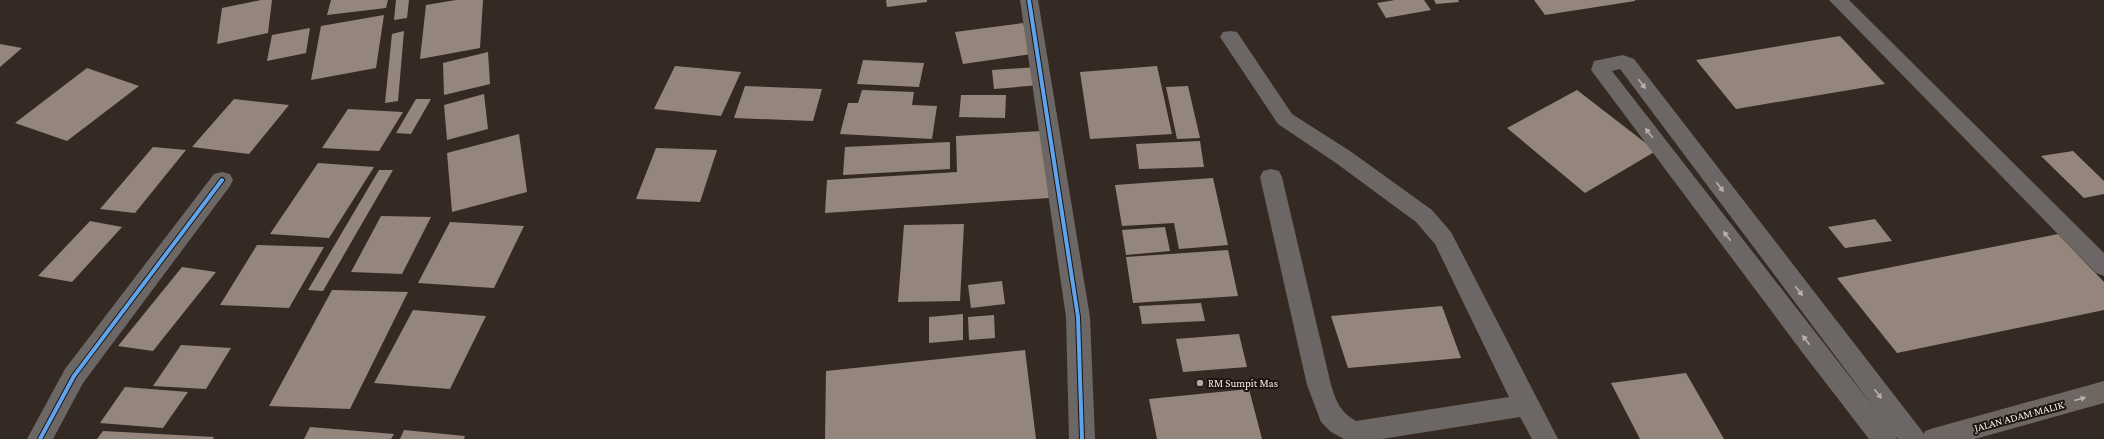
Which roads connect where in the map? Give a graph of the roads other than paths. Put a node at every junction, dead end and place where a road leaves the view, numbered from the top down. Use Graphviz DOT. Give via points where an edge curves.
graph roads {
  1 [pos="1029,0"];
  2 [pos="1838,0"];
  3 [pos="1230,37"];
  4 [pos="1271,177"];
  5 [pos="222,180"];
  6 [pos="2104,267"];
  7 [pos="1856,366"];
  8 [pos="1831,370"];
  9 [pos="2104,392"];
  10 [pos="1526,405"];
  11 [pos="40,439"];
  12 [pos="1082,439"];
  13 [pos="1545,439"];
  14 [pos="1884,439"];
  15 [pos="1913,439"];
  16 [pos="1934,439"];
  1 -- 12 [label="street" via="1078,317"];
  2 -- 6 [label="street"];
  3 -- 10 [label="street" via="1285,120 1343,157 1424,216 1444,238"];
  4 -- 10 [label="street" via="1319,385 1327,410 1337,424 1355,432"];
  5 -- 11 [label="street" via="74,376"];
  7 -- 8 [label="street"];
  8 -- 7 [label="street, one-way" via="1601,70 1601,66 1623,62 1627,64"];
  7 -- 15 [label="street, one-way"];
  8 -- 14 [label="street"];
  16 -- 9 [label="main road, JALAN ADAM MALIK, one-way"];
  10 -- 13 [label="street"];
}
